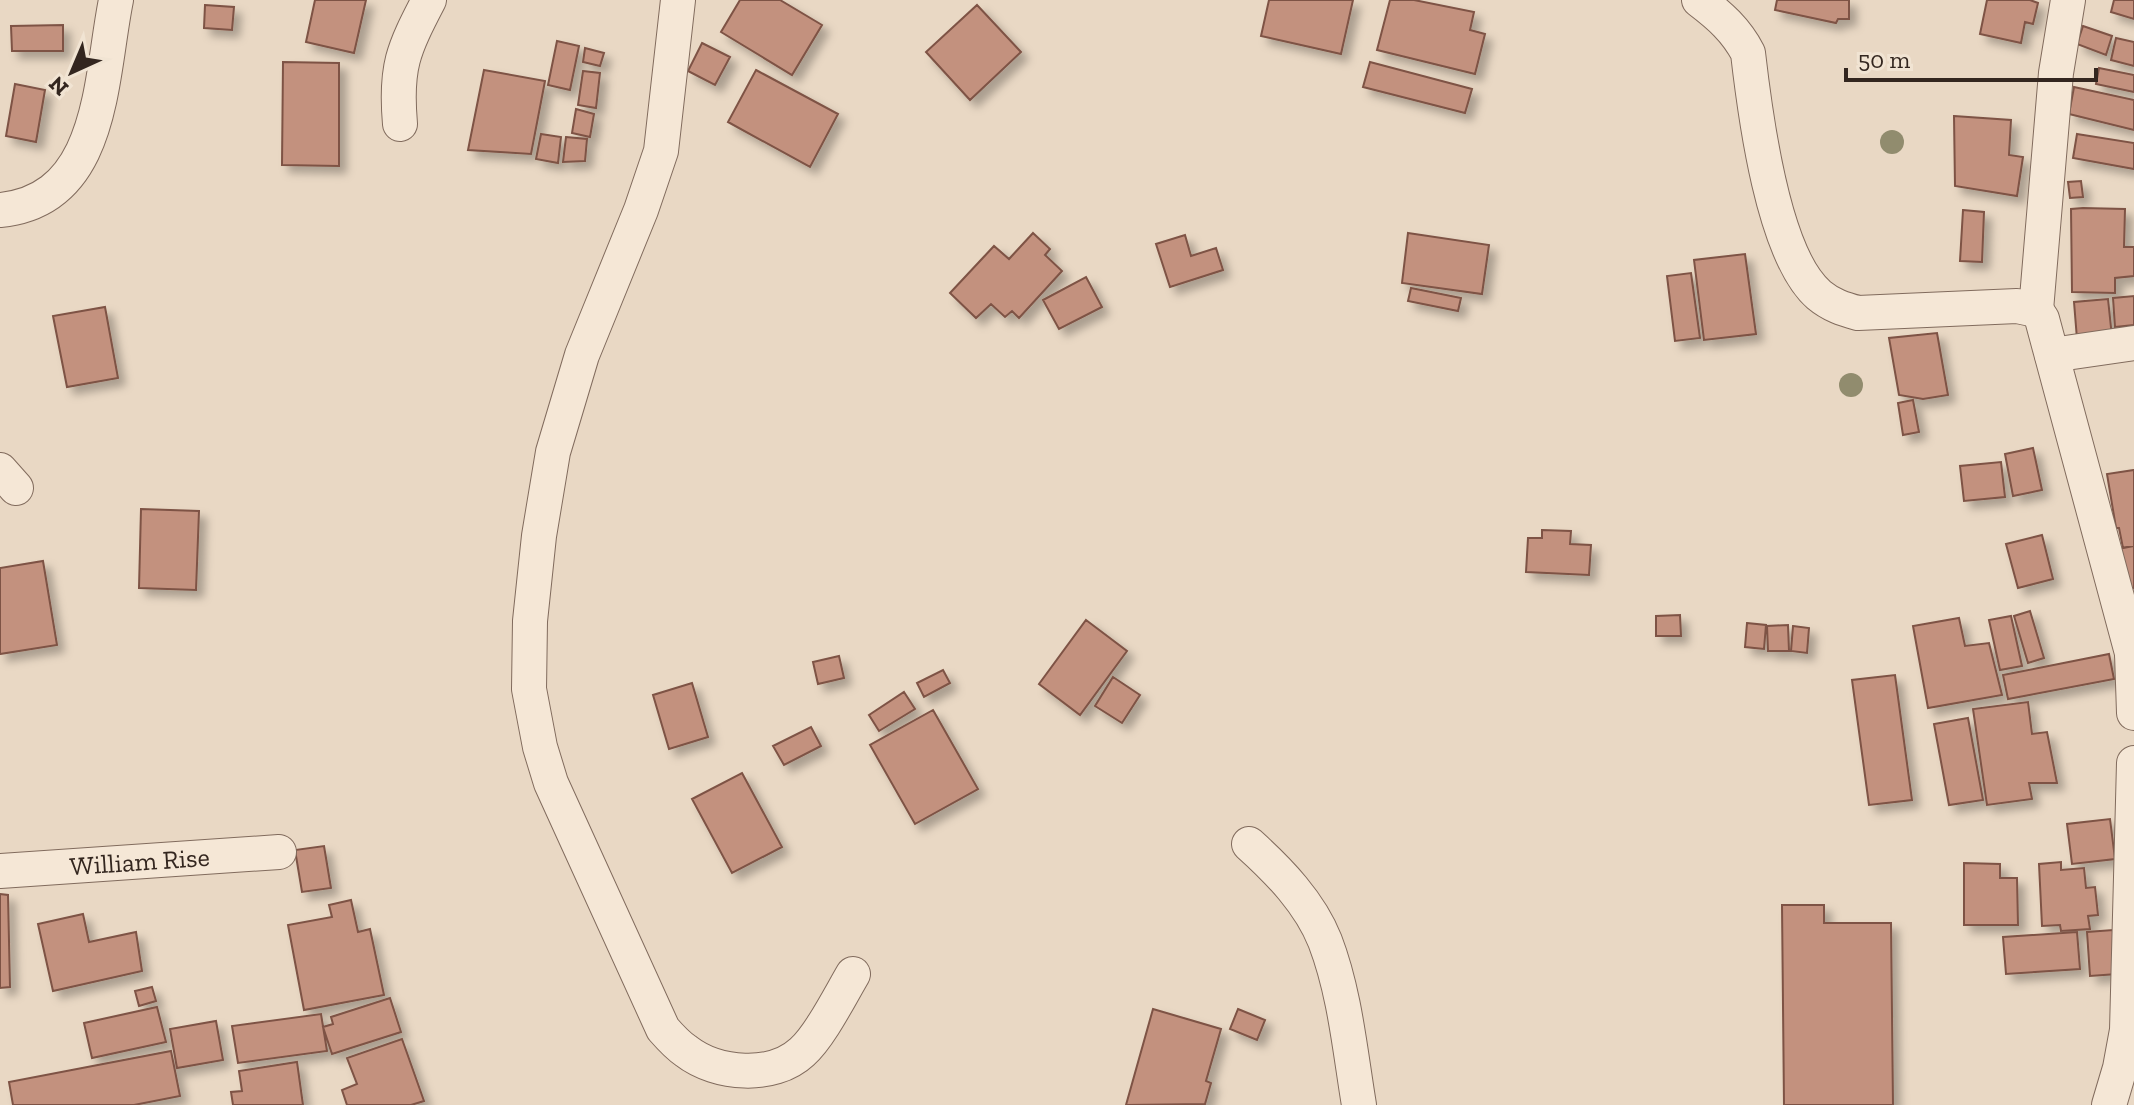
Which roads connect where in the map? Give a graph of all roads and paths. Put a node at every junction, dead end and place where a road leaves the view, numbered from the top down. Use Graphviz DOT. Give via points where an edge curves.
graph roads {
  1 [pos="116,0"];
  2 [pos="429,0"];
  3 [pos="678,0"];
  4 [pos="1699,0"];
  5 [pos="2068,0"];
  6 [pos="400,124"];
  7 [pos="0,210"];
  8 [pos="2036,310"];
  9 [pos="2134,343"];
  10 [pos="2052,355"];
  11 [pos="2133,652"];
  12 [pos="2134,713"];
  13 [pos="2134,763"];
  14 [pos="1249,844"];
  15 [pos="279,852"];
  16 [pos="0,871"];
  17 [pos="853,974"];
  18 [pos="1359,1105"];
  19 [pos="2109,1105"];
  1 -- 7 [label="street" via="95,122 77,163 61,186 34,204"];
  2 -- 6 [label="street" via="398,72"];
  3 -- 17 [label="street" via="661,151 582,355 553,452 530,621 529,689 551,783 663,1029 686,1052 710,1064 747,1071 785,1066 805,1050"];
  4 -- 8 [label="street" via="1739,36 1748,53 1770,182 1790,251 1818,294 1836,307 1858,313 2017,306"];
  5 -- 8 [label="street" via="2056,73"];
  8 -- 10 [label="street"];
  9 -- 10 [label="street"];
  10 -- 11 [label="street"];
  11 -- 12 [label="street"];
  13 -- 19 [label="street" via="2127,1030"];
  14 -- 18 [label="street" via="1294,889 1324,939 1338,982"];
  15 -- 16 [label="street, William Rise"];
}
